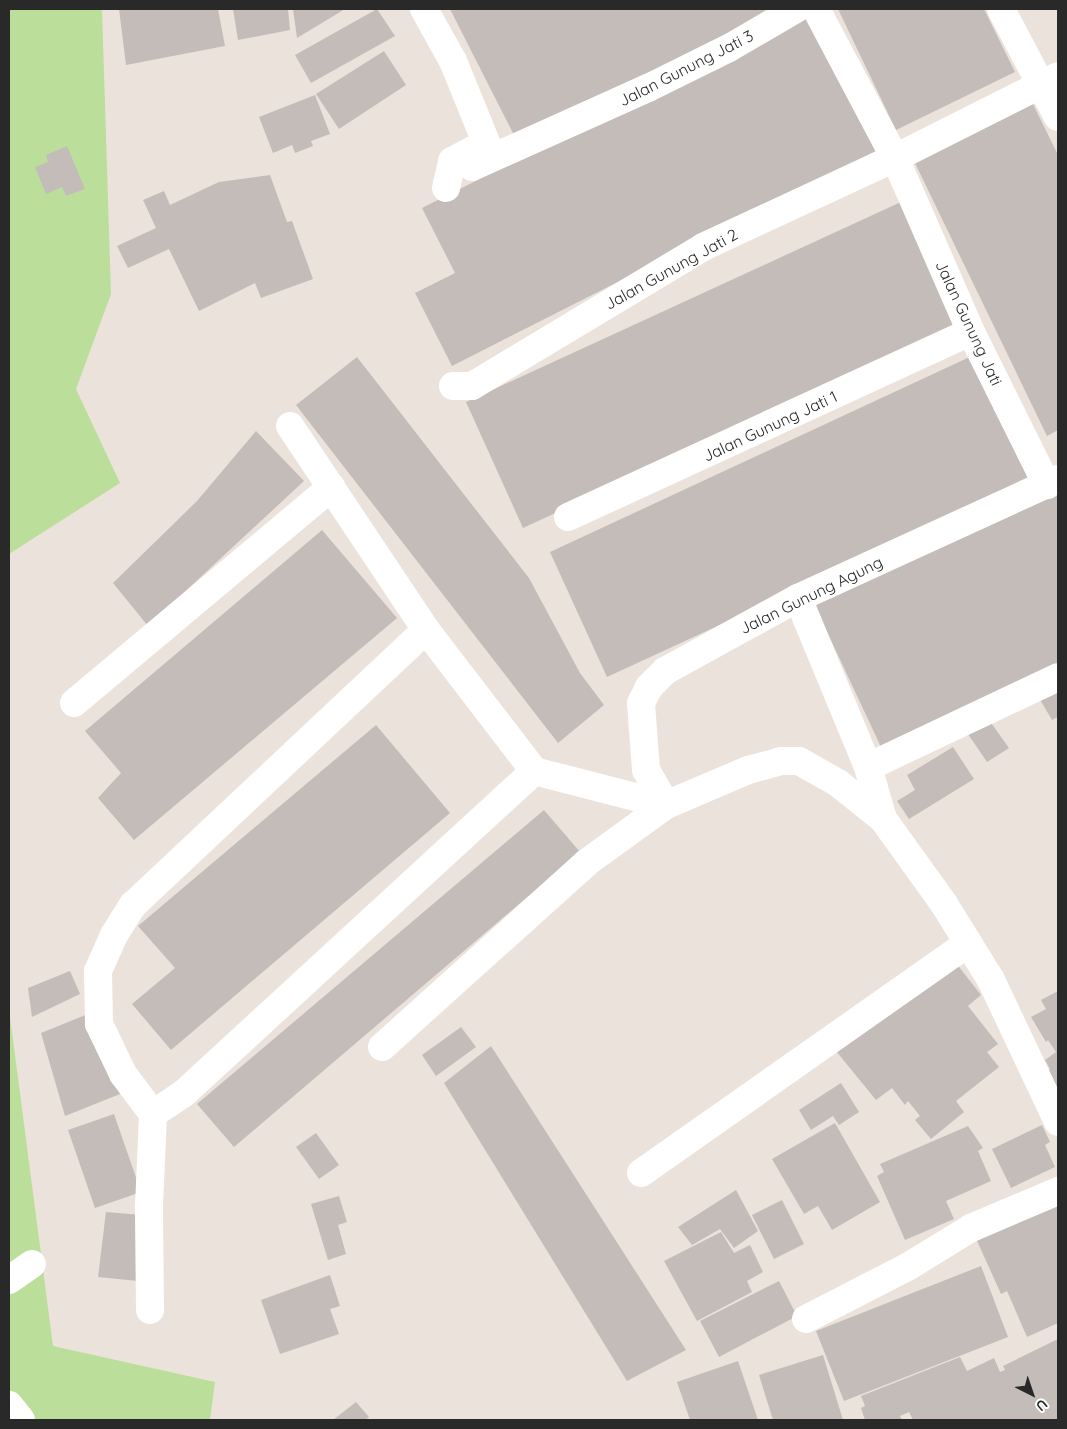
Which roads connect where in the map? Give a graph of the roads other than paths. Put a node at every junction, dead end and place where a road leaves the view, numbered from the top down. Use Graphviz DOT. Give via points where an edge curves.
graph roads {
  1 [pos="424,9"];
  2 [pos="796,9"];
  3 [pos="816,9"];
  4 [pos="1001,9"];
  5 [pos="1050,81"];
  6 [pos="1058,117"];
  7 [pos="483,156"];
  8 [pos="894,158"];
  9 [pos="446,188"];
  10 [pos="971,332"];
  11 [pos="453,386"];
  12 [pos="290,426"];
  13 [pos="1053,482"];
  14 [pos="330,487"];
  15 [pos="568,517"];
  16 [pos="798,598"];
  17 [pos="426,630"];
  18 [pos="1058,677"];
  19 [pos="74,703"];
  20 [pos="868,767"];
  21 [pos="534,771"];
  22 [pos="666,805"];
  23 [pos="883,819"];
  24 [pos="968,942"];
  25 [pos="382,1047"];
  26 [pos="153,1114"];
  27 [pos="1058,1122"];
  28 [pos="641,1172"];
  29 [pos="1058,1191"];
  30 [pos="32,1264"];
  31 [pos="9,1280"];
  32 [pos="150,1310"];
  33 [pos="806,1319"];
  34 [pos="9,1406"];
  35 [pos="21,1420"];
  1 -- 7 [label="street" via="453,61"];
  2 -- 7 [label="street, Jalan Gunung Jati 3" via="729,48 574,123"];
  3 -- 8 [label="street, Jalan Gunung Jati"];
  4 -- 5 [label="street"];
  5 -- 6 [label="street"];
  5 -- 8 [label="street, Jalan Gunung Jati 2"];
  7 -- 9 [label="street, Jalan Gunung Jati 3" via="452,161"];
  8 -- 10 [label="street, Jalan Gunung Jati"];
  8 -- 11 [label="street, Jalan Gunung Jati 2" via="703,247 472,386"];
  10 -- 13 [label="street, Jalan Gunung Jati"];
  10 -- 15 [label="street, Jalan Gunung Jati 1"];
  12 -- 14 [label="street"];
  13 -- 16 [label="street, Jalan Gunung Agung"];
  14 -- 17 [label="street"];
  14 -- 19 [label="street"];
  16 -- 20 [label="street"];
  16 -- 22 [label="street, Jalan Gunung Agung" via="664,671 649,687 641,703 646,770"];
  17 -- 21 [label="street"];
  17 -- 26 [label="street" via="133,905 114,935 98,971 99,1024 123,1074"];
  18 -- 20 [label="street"];
  20 -- 23 [label="street"];
  21 -- 22 [label="street"];
  21 -- 26 [label="street" via="184,1094"];
  22 -- 23 [label="street" via="748,770 781,761 799,761 838,783"];
  22 -- 25 [label="street" via="586,863"];
  23 -- 24 [label="street"];
  24 -- 27 [label="street" via="991,980"];
  24 -- 28 [label="street"];
  26 -- 32 [label="street" via="148,1206"];
  29 -- 33 [label="street" via="972,1228 909,1266"];
  30 -- 31 [label="street"];
  34 -- 35 [label="street"];
}
